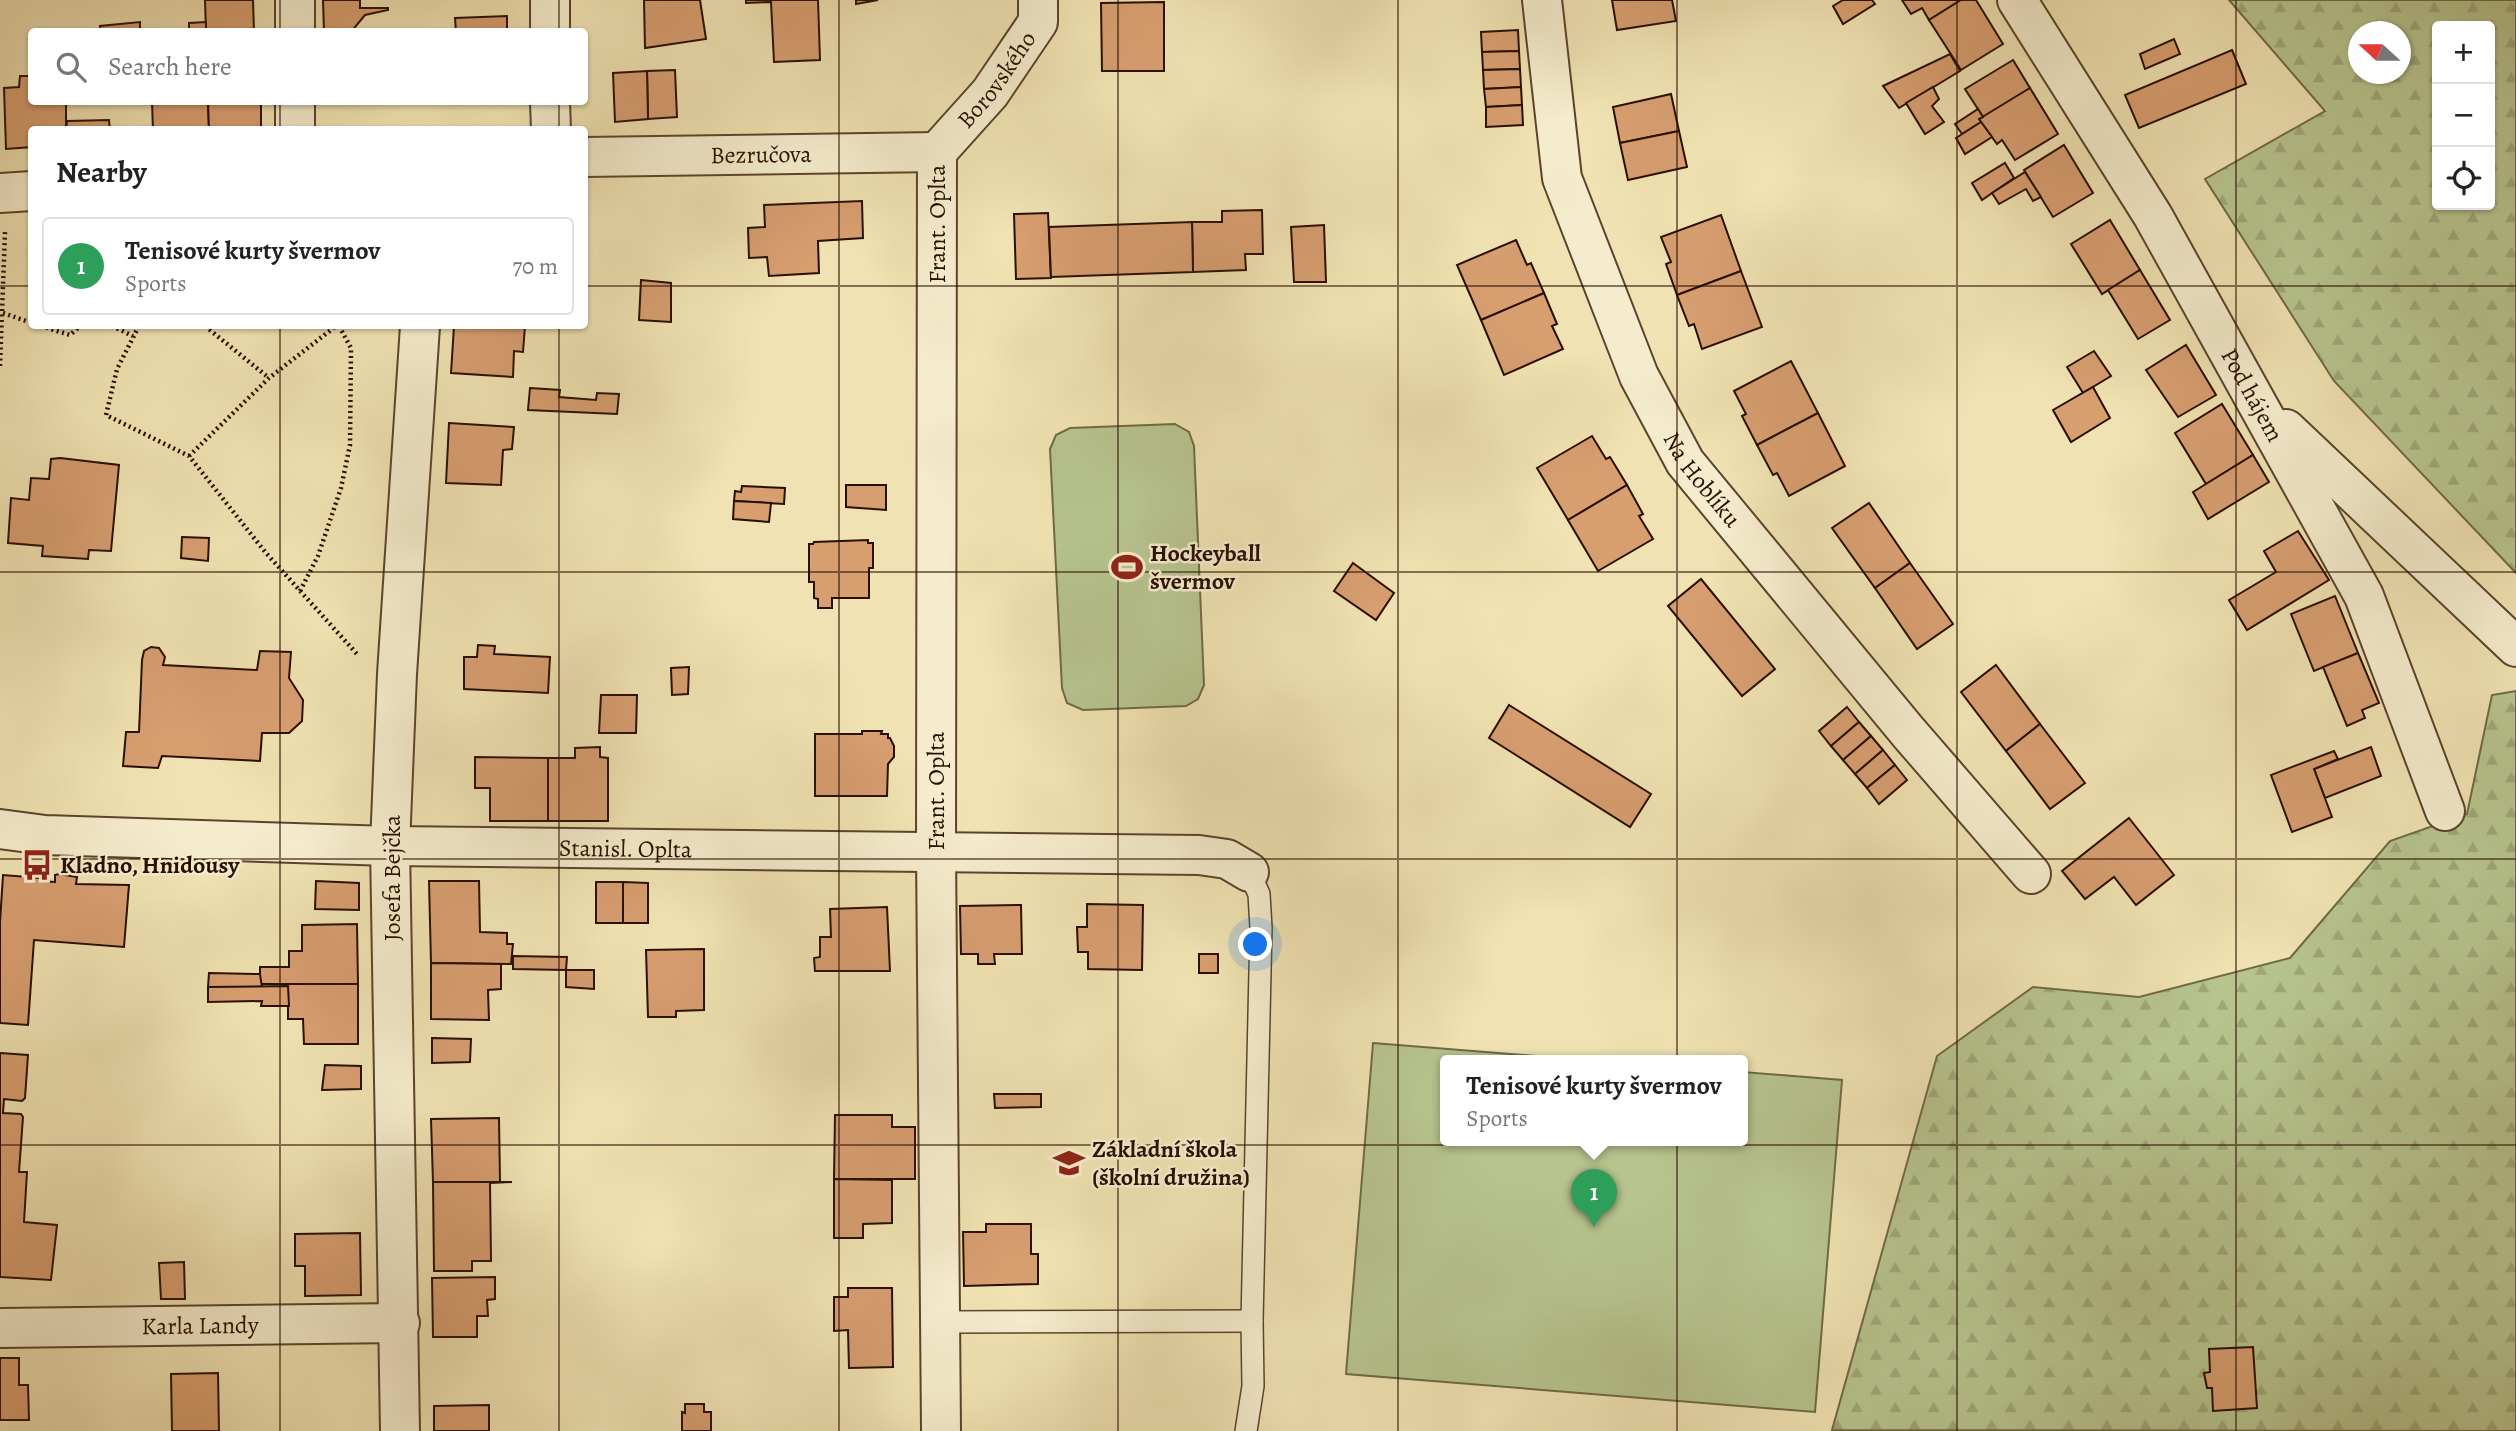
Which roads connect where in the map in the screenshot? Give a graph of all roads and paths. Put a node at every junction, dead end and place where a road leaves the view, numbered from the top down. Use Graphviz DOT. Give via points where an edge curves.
graph roads {
  1 [pos="295,0"];
  2 [pos="550,0"];
  3 [pos="1038,0"];
  4 [pos="1542,0"];
  5 [pos="2017,0"];
  6 [pos="295,28"];
  7 [pos="550,28"];
  8 [pos="295,105"];
  9 [pos="550,105"];
  10 [pos="295,126"];
  11 [pos="551,126"];
  12 [pos="937,152"];
  13 [pos="588,157"];
  14 [pos="13,192"];
  15 [pos="3,313"];
  16 [pos="28,322"];
  17 [pos="51,329"];
  18 [pos="77,329"];
  19 [pos="118,329"];
  20 [pos="137,329"];
  21 [pos="209,329"];
  22 [pos="334,329"];
  23 [pos="340,329"];
  24 [pos="420,329"];
  25 [pos="133,336"];
  26 [pos="0,366"];
  27 [pos="269,378"];
  28 [pos="2259,404"];
  29 [pos="189,456"];
  30 [pos="300,591"];
  31 [pos="2516,647"];
  32 [pos="397,674"];
  33 [pos="2445,811"];
  34 [pos="0,829"];
  35 [pos="390,846"];
  36 [pos="936,852"];
  37 [pos="1249,872"];
  38 [pos="2031,874"];
  39 [pos="1252,1321"];
  40 [pos="941,1322"];
  41 [pos="400,1323"];
  42 [pos="0,1328"];
  43 [pos="400,1431"];
  44 [pos="941,1431"];
  45 [pos="1246,1431"];
  1 -- 6 [label="street"];
  2 -- 7 [label="street"];
  3 -- 12 [label="street, Borovského" via="1038,22 990,93"];
  4 -- 38 [label="street, Na Hoblíku" via="1562,178 1639,376 1685,462"];
  5 -- 28 [label="street, Pod hájem" via="2153,216"];
  8 -- 10 [label="street"];
  9 -- 11 [label="street"];
  12 -- 13 [label="street, Bezručova"];
  12 -- 36 [label="street, Frant. Oplta"];
  14 -- 15 [label="path"];
  15 -- 16 [label="path"];
  15 -- 26 [label="path"];
  17 -- 18 [label="path" via="70,335"];
  19 -- 25 [label="path"];
  20 -- 25 [label="path"];
  21 -- 27 [label="path"];
  22 -- 27 [label="path"];
  23 -- 30 [label="path" via="351,348 350,445 318,556"];
  24 -- 32 [label="street, Josefa Bejčka"];
  25 -- 29 [label="path" via="117,369 106,415"];
  27 -- 29 [label="path"];
  28 -- 31 [label="street"];
  28 -- 33 [label="street, Pod hájem" via="2364,596"];
  29 -- 30 [label="path"];
  30 -- 32 [label="path" via="366,664"];
  32 -- 35 [label="street, Josefa Bejčka"];
  34 -- 35 [label="street, Stanisl. Oplta" via="45,835"];
  35 -- 36 [label="street, Stanisl. Oplta"];
  35 -- 41 [label="street, Josefa Bejčka"];
  36 -- 37 [label="street, Stanisl. Oplta" via="1199,855 1227,859"];
  36 -- 40 [label="street, Frant. Oplta"];
  37 -- 39 [label="lane" via="1259,894 1261,928"];
  39 -- 40 [label="lane"];
  39 -- 45 [label="lane" via="1253,1386"];
  40 -- 44 [label="street, Frant. Oplta"];
  41 -- 42 [label="street, Karla Landy"];
  41 -- 43 [label="street, Josefa Bejčka"];
}
